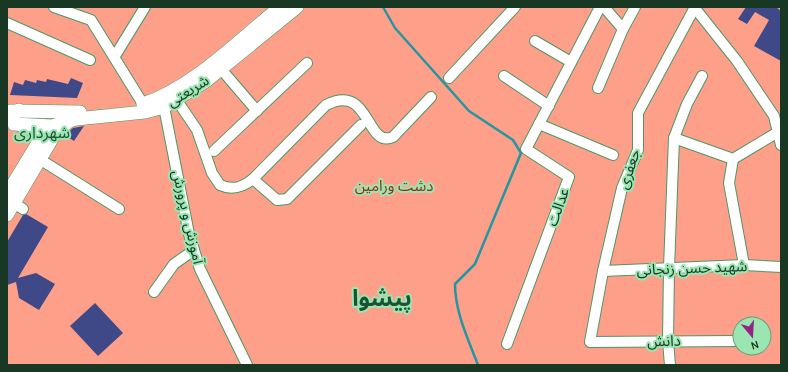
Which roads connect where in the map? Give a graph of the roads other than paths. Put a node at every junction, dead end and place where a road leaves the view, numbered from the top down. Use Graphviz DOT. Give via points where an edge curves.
graph roads {
  1 [pos="54,7"];
  2 [pos="145,7"];
  3 [pos="280,7"];
  4 [pos="297,7"];
  5 [pos="515,7"];
  6 [pos="600,7"];
  7 [pos="604,7"];
  8 [pos="635,7"];
  9 [pos="694,7"];
  10 [pos="7,23"];
  11 [pos="623,30"];
  12 [pos="535,41"];
  13 [pos="115,56"];
  14 [pos="90,60"];
  15 [pos="571,62"];
  16 [pos="307,63"];
  17 [pos="221,69"];
  18 [pos="504,76"];
  19 [pos="702,76"];
  20 [pos="449,78"];
  21 [pos="598,88"];
  22 [pos="431,97"];
  23 [pos="176,99"];
  24 [pos="143,104"];
  25 [pos="549,106"];
  26 [pos="164,107"];
  27 [pos="13,111"];
  28 [pos="53,111"];
  29 [pos="257,111"];
  30 [pos="76,119"];
  31 [pos="13,124"];
  32 [pos="539,124"];
  33 [pos="55,125"];
  34 [pos="361,125"];
  35 [pos="778,132"];
  36 [pos="674,138"];
  37 [pos="51,142"];
  38 [pos="781,144"];
  39 [pos="214,152"];
  40 [pos="613,154"];
  41 [pos="36,157"];
  42 [pos="733,160"];
  43 [pos="253,179"];
  44 [pos="15,202"];
  45 [pos="119,208"];
  46 [pos="7,215"];
  47 [pos="194,250"];
  48 [pos="744,265"];
  49 [pos="781,267"];
  50 [pos="669,268"];
  51 [pos="603,271"];
  52 [pos="154,292"];
  53 [pos="668,340"];
  54 [pos="732,341"];
  55 [pos="590,342"];
  56 [pos="507,344"];
  57 [pos="247,365"];
  58 [pos="670,365"];
  1 -- 13 [label="street" via="91,20"];
  2 -- 13 [label="street"];
  3 -- 24 [label="main road, شریعتی" via="198,74 159,98"];
  4 -- 17 [label="main road, شریعتی"];
  5 -- 20 [label="street"];
  6 -- 15 [label="street, عدالت"];
  7 -- 11 [label="street"];
  8 -- 11 [label="street"];
  9 -- 35 [label="street" via="737,60 774,116"];
  9 -- 51 [label="street, جعفری" via="638,113 638,150 622,188"];
  10 -- 14 [label="street"];
  11 -- 21 [label="street"];
  12 -- 15 [label="street"];
  13 -- 24 [label="street"];
  15 -- 25 [label="street, عدالت"];
  16 -- 29 [label="street"];
  17 -- 23 [label="main road, شریعتی"];
  17 -- 29 [label="street"];
  18 -- 25 [label="street"];
  19 -- 36 [label="street" via="687,104"];
  22 -- 43 [label="street" via="393,137 388,139 374,132 366,115 350,100 336,100 326,105"];
  23 -- 26 [label="main road, شریعتی"];
  23 -- 43 [label="street" via="197,130 212,173 220,185 236,188"];
  24 -- 28 [label="main road, شریعتی" via="77,112"];
  25 -- 32 [label="street, عدالت"];
  26 -- 30 [label="main road, شریعتی" via="145,112"];
  26 -- 47 [label="street, آموزش و پرورش"];
  27 -- 28 [label="main road, شریعتی"];
  27 -- 31 [label="main road"];
  28 -- 33 [label="main road" via="58,116"];
  29 -- 39 [label="street"];
  30 -- 33 [label="main road, شریعتی"];
  30 -- 37 [label="main road" via="58,129"];
  31 -- 33 [label="main road, شریعتی"];
  31 -- 41 [label="main road" via="30,128 38,137"];
  32 -- 40 [label="street"];
  32 -- 56 [label="street, عدالت" via="526,149 569,177"];
  33 -- 37 [label="main road" via="50,128"];
  34 -- 43 [label="street" via="286,199 277,200"];
  35 -- 38 [label="street"];
  35 -- 42 [label="street"];
  36 -- 42 [label="street"];
  36 -- 50 [label="street"];
  37 -- 41 [label="main road"];
  41 -- 44 [label="main road"];
  41 -- 45 [label="street"];
  42 -- 48 [label="street" via="728,183"];
  44 -- 46 [label="main road"];
  47 -- 52 [label="street" via="174,264"];
  47 -- 57 [label="street, آموزش و پرورش" via="200,269"];
  48 -- 49 [label="street, شهید حسن زنجانی"];
  48 -- 50 [label="street, شهید حسن زنجانی"];
  50 -- 51 [label="street, شهید حسن زنجانی"];
  50 -- 53 [label="street"];
  51 -- 55 [label="street, جعفری"];
  53 -- 54 [label="street, دانش"];
  53 -- 55 [label="street, دانش"];
  53 -- 58 [label="street"];
}
